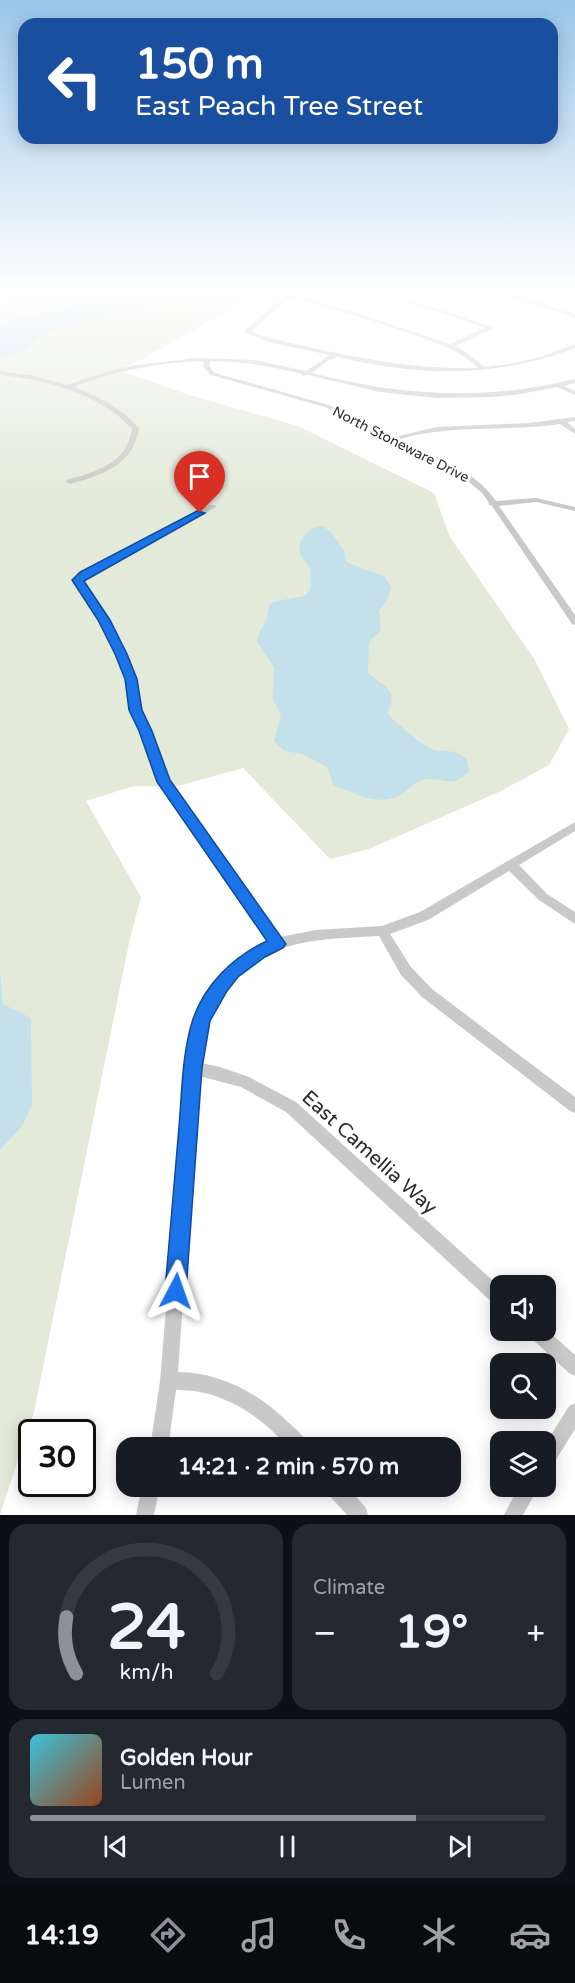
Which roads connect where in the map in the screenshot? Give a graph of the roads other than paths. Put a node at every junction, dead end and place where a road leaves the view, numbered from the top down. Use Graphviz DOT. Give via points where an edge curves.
graph roads {
  1 [pos="335,360"];
  2 [pos="359,360"];
  3 [pos="474,360"];
  4 [pos="541,360"];
  5 [pos="206,361"];
  6 [pos="484,369"];
  7 [pos="0,374"];
  8 [pos="307,377"];
  9 [pos="575,381"];
  10 [pos="557,385"];
  11 [pos="575,387"];
  12 [pos="66,388"];
  13 [pos="565,390"];
  14 [pos="75,391"];
  15 [pos="575,393"];
  16 [pos="575,400"];
  17 [pos="575,419"];
  18 [pos="562,422"];
  19 [pos="575,432"];
  20 [pos="394,439"];
  21 [pos="70,482"];
  22 [pos="492,504"];
  23 [pos="212,507"];
  24 [pos="575,509"];
  25 [pos="573,618"];
  26 [pos="575,826"];
  27 [pos="511,866"];
  28 [pos="575,919"];
  29 [pos="382,931"];
  30 [pos="278,944"];
  31 [pos="193,1068"];
  32 [pos="575,1106"];
  33 [pos="490,1289"];
  34 [pos="547,1341"];
  35 [pos="575,1367"];
  36 [pos="169,1381"];
  37 [pos="575,1412"];
  38 [pos="161,1437"];
  39 [pos="290,1437"];
  40 [pos="556,1443"];
  41 [pos="149,1497"];
  42 [pos="343,1497"];
  43 [pos="524,1497"];
  44 [pos="145,1515"];
  45 [pos="359,1515"];
  46 [pos="513,1515"];
  1 -- 8 [label="street"];
  2 -- 6 [label="street" via="423,370"];
  3 -- 6 [label="street"];
  4 -- 6 [label="street"];
  5 -- 8 [label="street"];
  5 -- 12 [label="street" via="175,361 116,372"];
  5 -- 14 [label="street" via="133,373"];
  5 -- 20 [label="street, North Stoneware Drive" via="208,370 221,378 327,406"];
  7 -- 12 [label="street" via="30,377"];
  8 -- 10 [label="street" via="436,395 507,393"];
  8 -- 13 [label="street" via="387,396 453,401 520,398"];
  9 -- 10 [label="street"];
  10 -- 13 [label="street"];
  11 -- 13 [label="street"];
  12 -- 14 [label="street"];
  13 -- 15 [label="street"];
  13 -- 16 [label="street"];
  14 -- 21 [label="street" via="129,419 136,428 136,438 130,451 112,466"];
  17 -- 18 [label="street"];
  18 -- 19 [label="street"];
  18 -- 20 [label="street" via="423,429"];
  20 -- 22 [label="street, North Stoneware Drive" via="466,475 485,491"];
  22 -- 24 [label="street" via="536,500"];
  22 -- 25 [label="street, North Stoneware Drive"];
  23 -- 30 [label="street" via="78,580 121,654 131,679 135,710 164,782"];
  26 -- 27 [label="street"];
  27 -- 28 [label="street" via="543,897"];
  27 -- 29 [label="street" via="424,916"];
  29 -- 30 [label="street" via="316,935"];
  29 -- 32 [label="street" via="406,971 427,993"];
  30 -- 31 [label="street" via="245,961 221,986 202,1019"];
  31 -- 33 [label="street, East Camellia Way" via="224,1073 291,1107"];
  31 -- 36 [label="street"];
  34 -- 35 [label="street"];
  36 -- 38 [label="street"];
  36 -- 39 [label="street" via="199,1382 228,1392 265,1412"];
  37 -- 40 [label="street"];
  41 -- 44 [label="street"];
  42 -- 45 [label="street"];
  43 -- 46 [label="street"];
}
